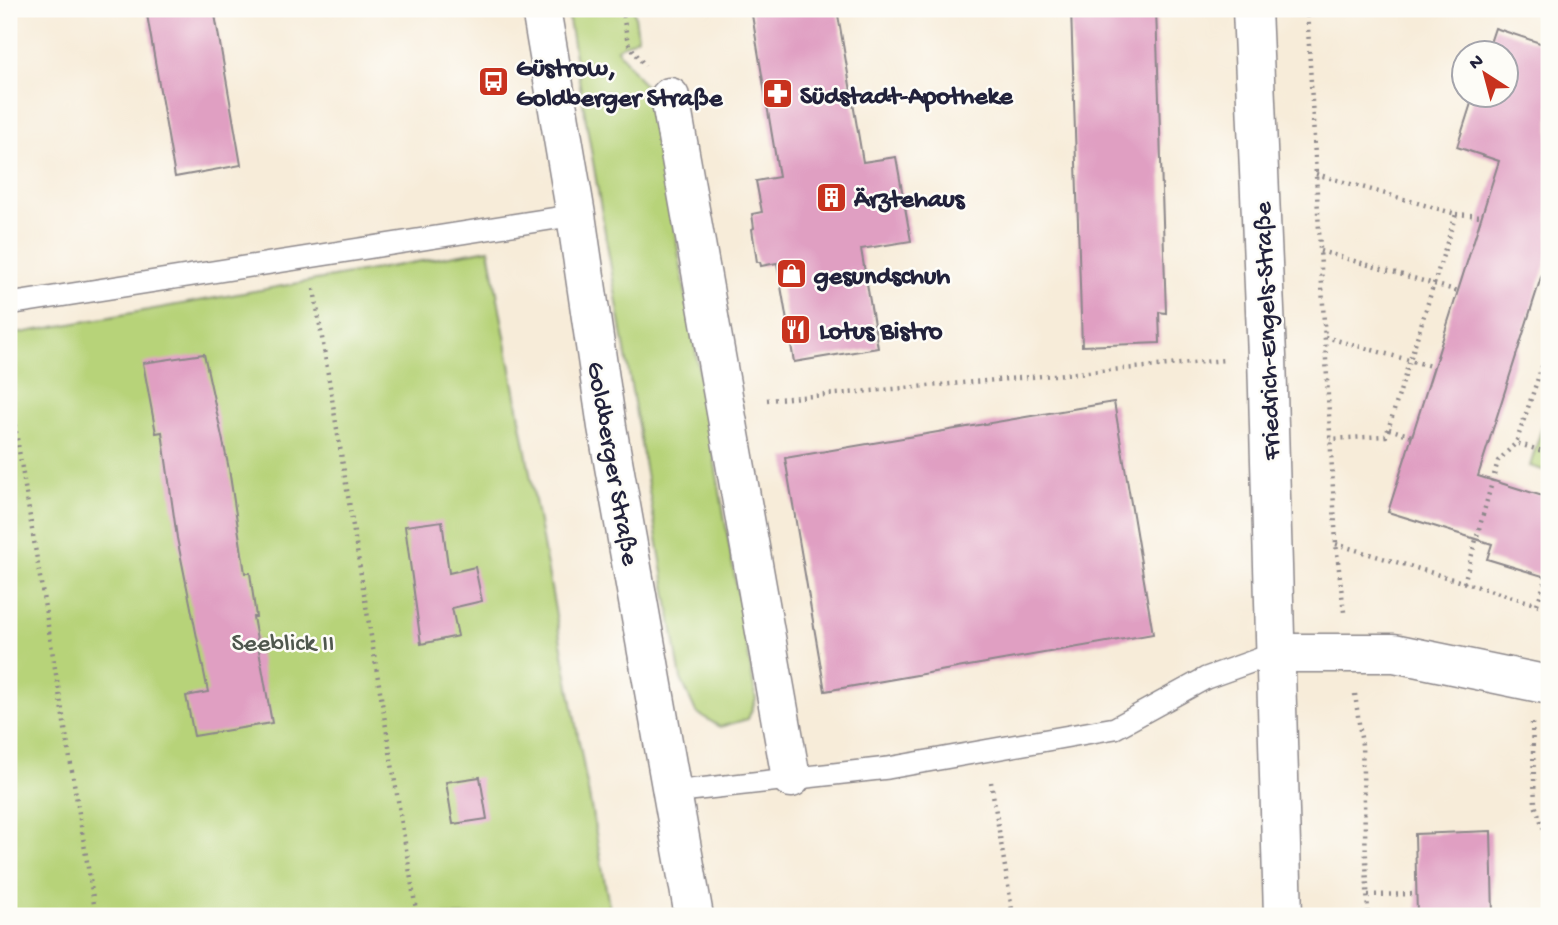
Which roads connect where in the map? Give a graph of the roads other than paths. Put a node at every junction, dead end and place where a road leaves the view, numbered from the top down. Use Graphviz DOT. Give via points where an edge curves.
graph roads {
  1 [pos="541,9"];
  2 [pos="1252,9"];
  3 [pos="670,97"];
  4 [pos="576,215"];
  5 [pos="9,304"];
  6 [pos="1276,653"];
  7 [pos="1540,683"];
  8 [pos="791,778"];
  9 [pos="672,792"];
  10 [pos="694,916"];
  11 [pos="1283,916"];
  1 -- 4 [label="street, Goldberger Straße"];
  2 -- 6 [label="street, Friedrich-Engels-Straße"];
  3 -- 8 [label="street"];
  4 -- 5 [label="lane"];
  4 -- 9 [label="street, Goldberger Straße" via="607,427"];
  6 -- 7 [label="street" via="1394,653"];
  6 -- 8 [label="lane" via="1206,678 1115,728 888,768"];
  6 -- 11 [label="street, Friedrich-Engels-Straße"];
  8 -- 9 [label="lane"];
  9 -- 10 [label="street, Goldberger Straße"];
}
